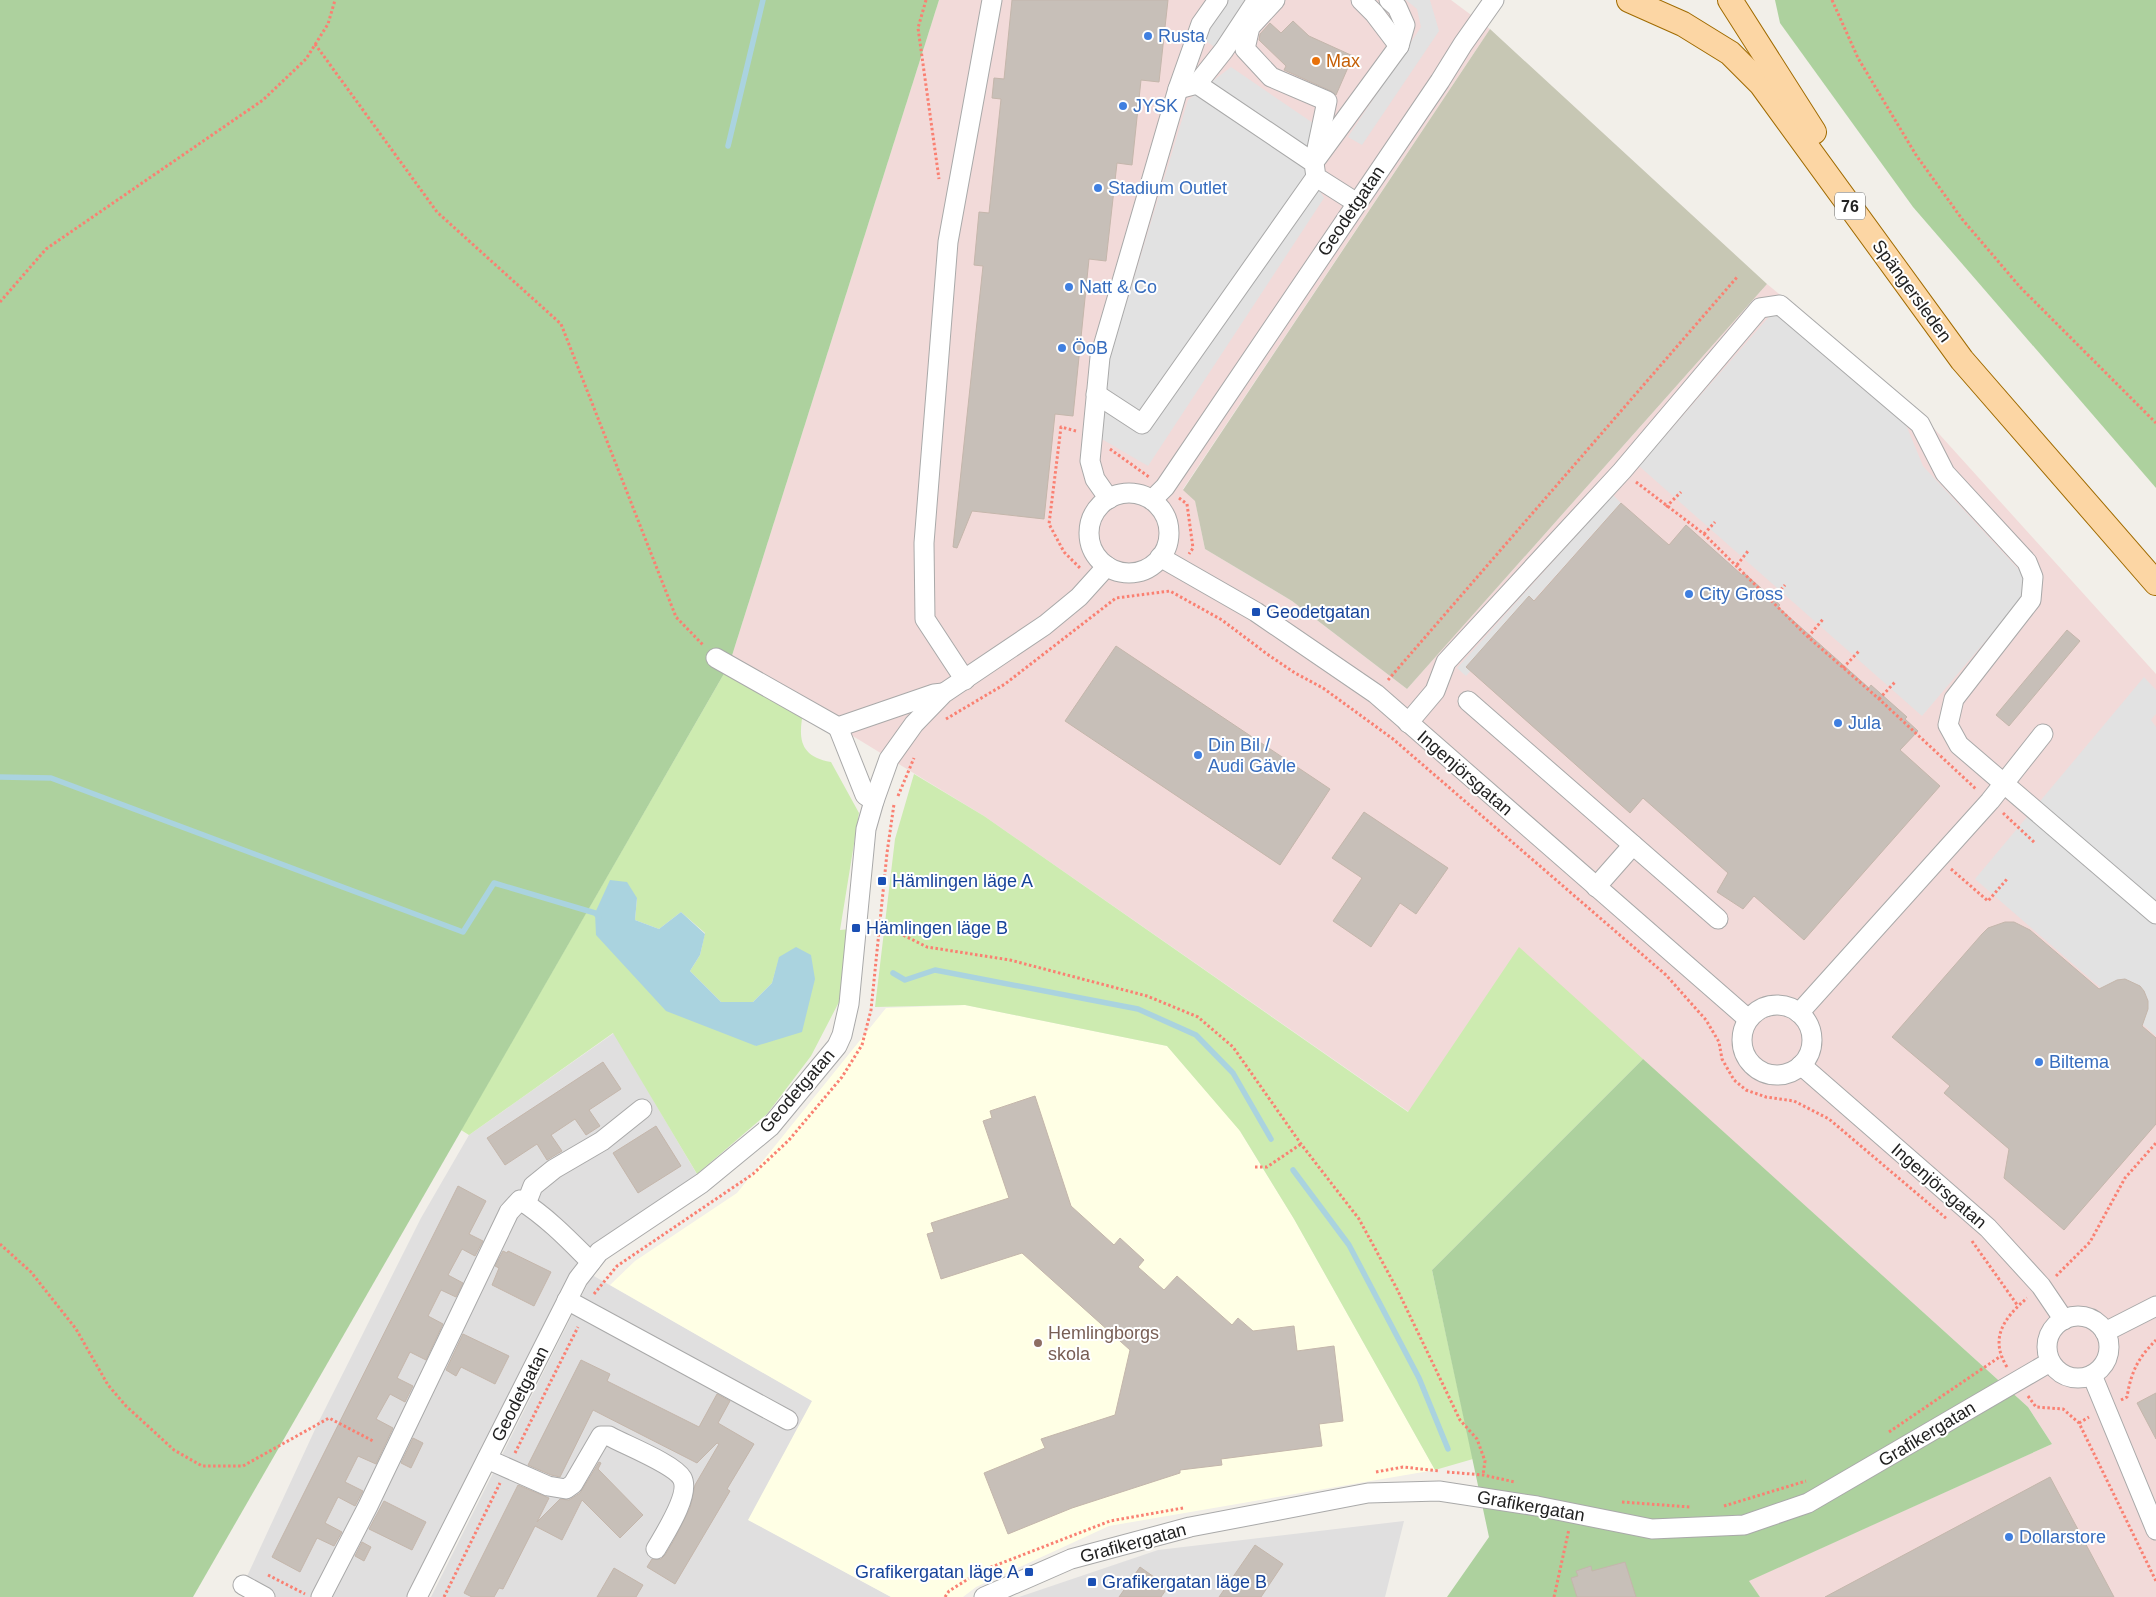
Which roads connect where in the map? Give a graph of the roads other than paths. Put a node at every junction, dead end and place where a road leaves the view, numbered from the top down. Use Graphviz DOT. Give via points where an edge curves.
graph roads {
  1 [pos="992,0"];
  2 [pos="1218,0"];
  3 [pos="1257,0"];
  4 [pos="1275,0"];
  5 [pos="1361,0"];
  6 [pos="1389,0"];
  7 [pos="1483,0"];
  8 [pos="1494,0"];
  9 [pos="1629,0"];
  10 [pos="1730,0"];
  11 [pos="1463,44"];
  12 [pos="1399,46"];
  13 [pos="1198,84"];
  14 [pos="1178,89"];
  15 [pos="1315,170"];
  16 [pos="1357,203"];
  17 [pos="1096,394"];
  18 [pos="2040,448"];
  19 [pos="1109,498"];
  20 [pos="1152,500"];
  21 [pos="1160,556"];
  22 [pos="1107,566"];
  23 [pos="2156,583"];
  24 [pos="716,658"];
  25 [pos="965,680"];
  26 [pos="944,693"];
  27 [pos="1468,701"];
  28 [pos="1408,723"];
  29 [pos="838,727"];
  30 [pos="2043,734"];
  31 [pos="2004,784"];
  32 [pos="874,800"];
  33 [pos="1633,845"];
  34 [pos="1596,886"];
  35 [pos="2156,914"];
  36 [pos="1718,919"];
  37 [pos="1799,1013"];
  38 [pos="1748,1019"];
  39 [pos="1801,1065"];
  40 [pos="642,1109"];
  41 [pos="526,1204"];
  42 [pos="591,1262"];
  43 [pos="567,1300"];
  44 [pos="2156,1306"];
  45 [pos="2064,1320"];
  46 [pos="2105,1332"];
  47 [pos="2050,1362"];
  48 [pos="2092,1374"];
  49 [pos="788,1420"];
  50 [pos="487,1459"];
  51 [pos="2156,1530"];
  52 [pos="656,1548"];
  53 [pos="243,1585"];
  54 [pos="265,1597"];
  55 [pos="321,1597"];
  56 [pos="417,1597"];
  57 [pos="984,1597"];
  1 -- 25 [label="street" via="948,242 924,542 926,619"];
  2 -- 14 [label="street" via="1201,24"];
  3 -- 13 [label="street"];
  4 -- 15 [label="street" via="1250,27 1244,49 1271,77 1328,101"];
  5 -- 12 [label="street"];
  6 -- 12 [label="street" via="1396,6 1405,25"];
  7 -- 11 [label="street, Geodetgatan"];
  8 -- 11 [label="street, Geodetgatan"];
  9 -- 18 [label="main road, Spängersleden / 76" via="1682,24 1730,53 1761,84 1962,360"];
  10 -- 18 [label="main road, Spängersleden / 76" via="1861,205"];
  11 -- 16 [label="street, Geodetgatan"];
  12 -- 15 [label="street"];
  13 -- 14 [label="street"];
  13 -- 15 [label="street"];
  14 -- 17 [label="street" via="1100,357"];
  15 -- 16 [label="street"];
  15 -- 17 [label="street" via="1142,424"];
  16 -- 20 [label="street, Geodetgatan" via="1165,486"];
  17 -- 19 [label="street" via="1090,461 1095,478"];
  18 -- 23 [label="main road, Spängersleden / 76"];
  19 -- 20 [label="street" via="1130,493"];
  19 -- 22 [label="street" via="1093,515 1089,538 1098,559"];
  20 -- 21 [label="street" via="1167,520 1166,546"];
  21 -- 22 [label="street" via="1152,565 1136,572 1118,571"];
  21 -- 28 [label="street, Ingenjörsgatan" via="1256,612 1376,694"];
  22 -- 25 [label="street, Geodetgatan" via="1095,582 1045,625"];
  24 -- 29 [label="street"];
  25 -- 26 [label="street, Geodetgatan"];
  26 -- 29 [label="street"];
  26 -- 32 [label="street, Geodetgatan" via="914,724 888,759"];
  27 -- 33 [label="street"];
  28 -- 31 [label="street" via="1435,691 1446,662 1622,471 1760,308 1780,305 1920,424 1944,473 2027,562 2033,577 2031,600 1954,699 1948,725 1960,745"];
  28 -- 34 [label="street, Ingenjörsgatan"];
  29 -- 32 [label="street" via="865,795"];
  30 -- 31 [label="street"];
  31 -- 35 [label="street"];
  31 -- 37 [label="street"];
  32 -- 42 [label="street, Geodetgatan" via="866,829 849,1004 837,1046 770,1127 702,1183 599,1252"];
  33 -- 34 [label="street"];
  33 -- 36 [label="street"];
  34 -- 38 [label="street, Ingenjörsgatan"];
  37 -- 38 [label="street" via="1789,1007 1772,1005 1756,1011"];
  37 -- 39 [label="street" via="1811,1032 1808,1055"];
  38 -- 39 [label="street" via="1741,1041 1744,1052 1758,1070 1780,1074"];
  39 -- 45 [label="street, Ingenjörsgatan" via="1988,1228 2042,1286"];
  40 -- 41 [label="street" via="602,1141 554,1169 533,1186"];
  41 -- 42 [label="street" via="569,1239"];
  41 -- 55 [label="street" via="520,1200 509,1212"];
  42 -- 43 [label="street, Geodetgatan"];
  43 -- 49 [label="street"];
  43 -- 50 [label="street, Geodetgatan"];
  44 -- 46 [label="street"];
  45 -- 46 [label="street" via="2079,1316 2090,1318"];
  45 -- 47 [label="street" via="2051,1331 2047,1341"];
  46 -- 48 [label="street" via="2108,1353 2104,1364"];
  47 -- 48 [label="street" via="2066,1376 2077,1378"];
  47 -- 57 [label="street, Grafikergatan" via="1808,1503 1744,1525 1652,1529 1439,1491 1368,1494 1190,1527 1071,1559"];
  48 -- 51 [label="street"];
  50 -- 52 [label="street" via="548,1486 566,1489 573,1484 601,1436 609,1436 669,1466 682,1478 684,1485 671,1524"];
  50 -- 56 [label="street, Geodetgatan"];
  53 -- 54 [label="street"];
}
